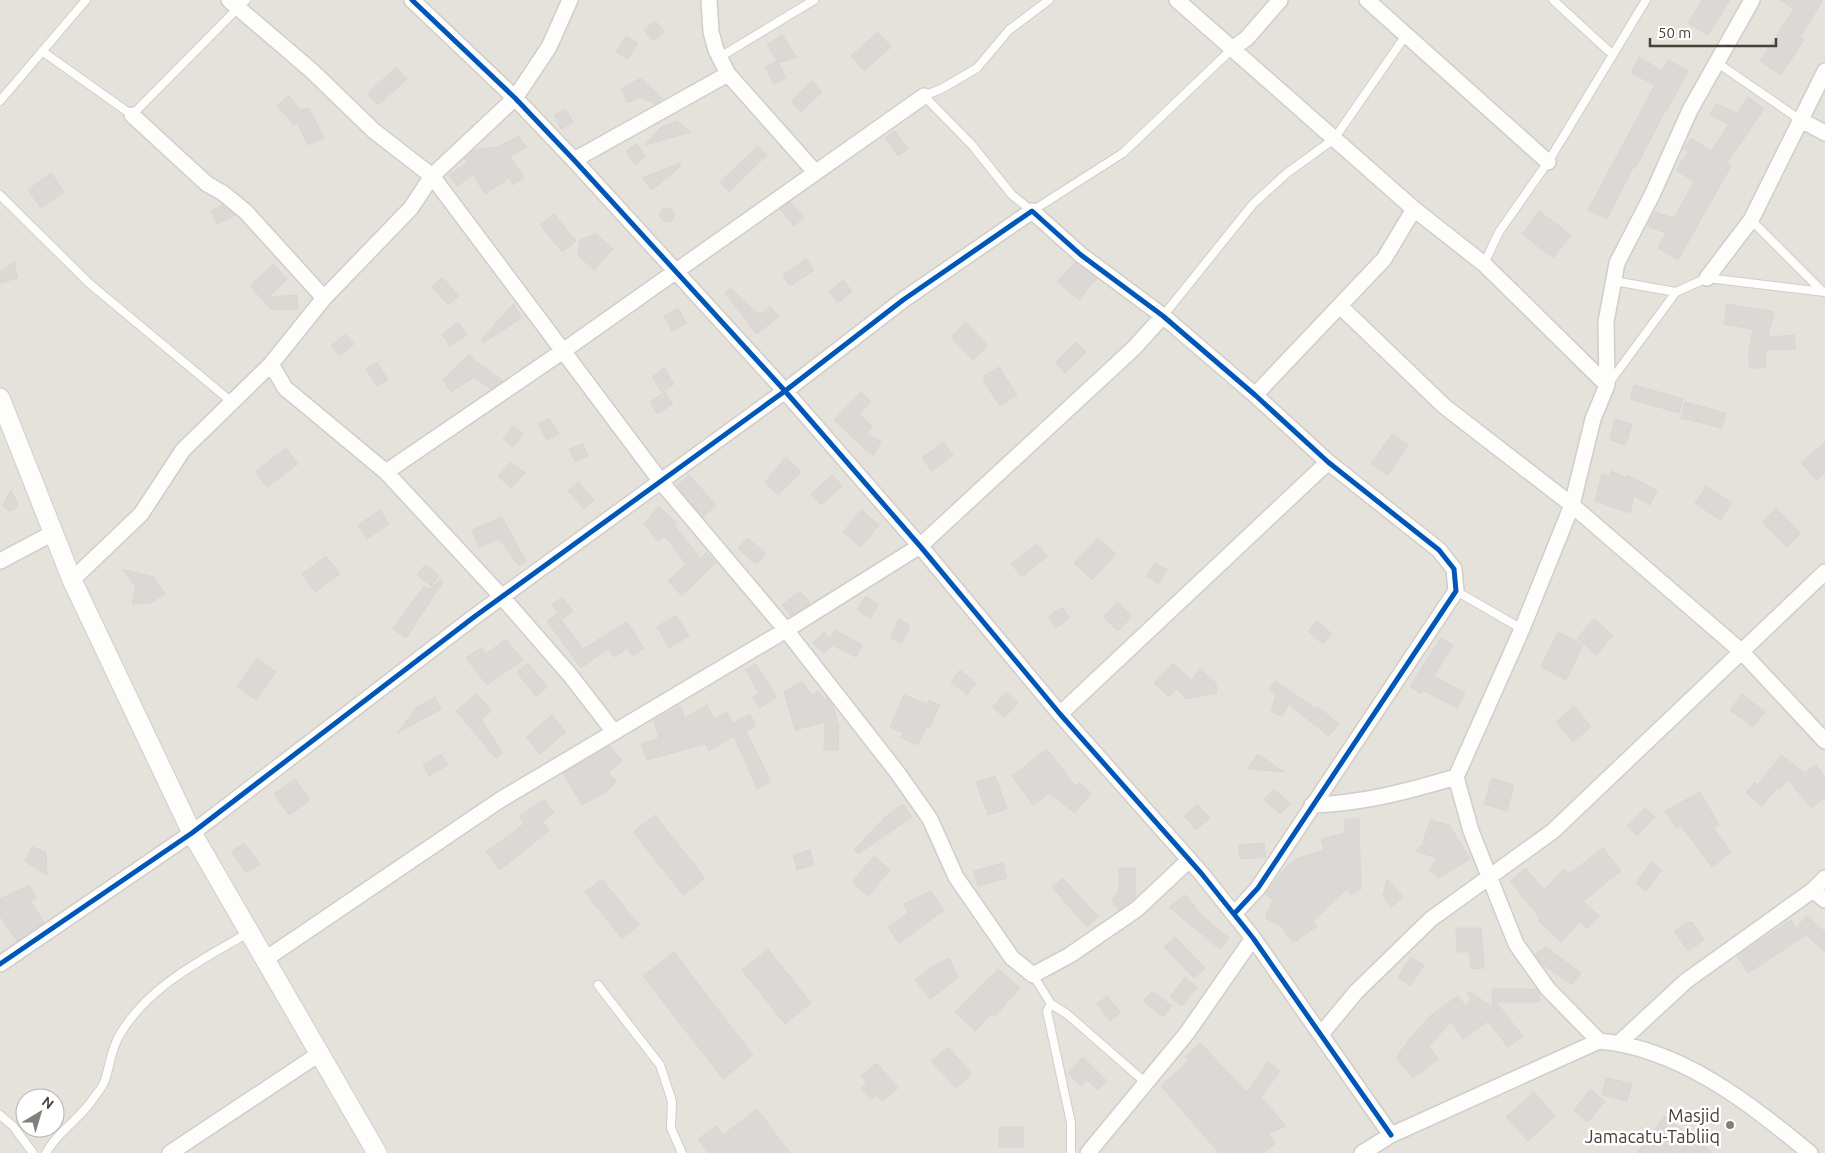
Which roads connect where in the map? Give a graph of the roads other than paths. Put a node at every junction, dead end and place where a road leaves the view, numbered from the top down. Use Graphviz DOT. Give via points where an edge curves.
graph roads {
  1 [pos="86,0"];
  2 [pos="412,0"];
  3 [pos="570,0"];
  4 [pos="709,0"];
  5 [pos="814,0"];
  6 [pos="1049,0"];
  7 [pos="1177,0"];
  8 [pos="1280,0"];
  9 [pos="1367,0"];
  10 [pos="1552,0"];
  11 [pos="1646,0"];
  12 [pos="1752,0"];
  13 [pos="238,2"];
  14 [pos="1406,35"];
  15 [pos="1232,49"];
  16 [pos="42,51"];
  17 [pos="1612,54"];
  18 [pos="720,57"];
  19 [pos="1716,62"];
  20 [pos="1825,71"];
  21 [pos="728,74"];
  22 [pos="924,96"];
  23 [pos="515,98"];
  24 [pos="0,101"];
  25 [pos="132,115"];
  26 [pos="1799,119"];
  27 [pos="1825,133"];
  28 [pos="1334,139"];
  29 [pos="574,160"];
  30 [pos="1548,162"];
  31 [pos="816,172"];
  32 [pos="432,176"];
  33 [pos="0,195"];
  34 [pos="1414,209"];
  35 [pos="1032,211"];
  36 [pos="1752,220"];
  37 [pos="1484,264"];
  38 [pos="676,270"];
  39 [pos="1708,278"];
  40 [pos="1614,281"];
  41 [pos="1676,292"];
  42 [pos="1824,292"];
  43 [pos="324,298"];
  44 [pos="1340,306"];
  45 [pos="1163,316"];
  46 [pos="563,351"];
  47 [pos="271,364"];
  48 [pos="1608,384"];
  49 [pos="785,391"];
  50 [pos="1255,395"];
  51 [pos="0,398"];
  52 [pos="232,403"];
  53 [pos="1328,462"];
  54 [pos="386,472"];
  55 [pos="661,482"];
  56 [pos="1572,505"];
  57 [pos="53,533"];
  58 [pos="920,546"];
  59 [pos="0,561"];
  60 [pos="1825,572"];
  61 [pos="72,580"];
  62 [pos="1456,591"];
  63 [pos="502,597"];
  64 [pos="1522,629"];
  65 [pos="786,630"];
  66 [pos="1742,652"];
  67 [pos="1060,714"];
  68 [pos="614,732"];
  69 [pos="1825,741"];
  70 [pos="1456,777"];
  71 [pos="1312,805"];
  72 [pos="192,833"];
  73 [pos="1189,860"];
  74 [pos="1825,878"];
  75 [pos="1489,879"];
  76 [pos="1819,895"];
  77 [pos="1234,914"];
  78 [pos="248,933"];
  79 [pos="1254,938"];
  80 [pos="264,960"];
  81 [pos="0,964"];
  82 [pos="1033,975"];
  83 [pos="598,985"];
  84 [pos="1051,1004"];
  85 [pos="1322,1033"];
  86 [pos="1599,1041"];
  87 [pos="1619,1043"];
  88 [pos="319,1054"];
  89 [pos="1146,1083"];
  90 [pos="0,1115"];
  91 [pos="1391,1135"];
  92 [pos="33,1153"];
  93 [pos="46,1153"];
  94 [pos="170,1153"];
  95 [pos="377,1153"];
  96 [pos="682,1153"];
  97 [pos="1071,1153"];
  98 [pos="1088,1153"];
  99 [pos="1362,1153"];
  100 [pos="1810,1153"];
  1 -- 16 [label="lane"];
  2 -- 23 [label="street"];
  3 -- 23 [label="street" via="548,47"];
  4 -- 18 [label="street" via="711,32"];
  5 -- 18 [label="lane"];
  6 -- 22 [label="lane" via="1009,30 977,68"];
  7 -- 15 [label="street"];
  8 -- 15 [label="street" via="1247,38"];
  9 -- 14 [label="street"];
  10 -- 17 [label="lane"];
  11 -- 17 [label="lane"];
  12 -- 19 [label="street"];
  13 -- 25 [label="lane"];
  13 -- 32 [label="street" via="374,132"];
  14 -- 28 [label="lane"];
  14 -- 30 [label="street"];
  15 -- 28 [label="street"];
  15 -- 35 [label="lane" via="1123,153"];
  16 -- 24 [label="lane"];
  16 -- 25 [label="lane"];
  17 -- 30 [label="lane"];
  18 -- 21 [label="street"];
  19 -- 26 [label="lane"];
  19 -- 40 [label="street" via="1617,263"];
  20 -- 26 [label="street"];
  21 -- 29 [label="street"];
  21 -- 31 [label="street"];
  22 -- 31 [label="street"];
  22 -- 35 [label="lane" via="972,145 1012,195"];
  23 -- 29 [label="street"];
  23 -- 32 [label="street"];
  25 -- 43 [label="street" via="207,184 246,212"];
  26 -- 27 [label="street"];
  26 -- 36 [label="street"];
  28 -- 34 [label="street"];
  28 -- 45 [label="lane" via="1287,173 1253,204"];
  29 -- 38 [label="street"];
  30 -- 37 [label="lane" via="1499,232"];
  31 -- 38 [label="street"];
  32 -- 43 [label="street" via="411,208"];
  32 -- 46 [label="street"];
  33 -- 52 [label="lane" via="90,284"];
  34 -- 37 [label="street"];
  34 -- 44 [label="street" via="1384,259"];
  35 -- 45 [label="street"];
  35 -- 49 [label="street" via="903,300"];
  36 -- 39 [label="street"];
  36 -- 42 [label="lane"];
  37 -- 48 [label="street"];
  38 -- 46 [label="street"];
  38 -- 49 [label="street"];
  39 -- 41 [label="lane"];
  39 -- 42 [label="lane"];
  40 -- 41 [label="lane"];
  40 -- 48 [label="street" via="1606,322"];
  41 -- 48 [label="lane"];
  43 -- 47 [label="street"];
  44 -- 50 [label="street"];
  44 -- 56 [label="street" via="1444,406"];
  45 -- 50 [label="street"];
  45 -- 58 [label="street" via="1134,348"];
  46 -- 54 [label="street"];
  46 -- 55 [label="street"];
  47 -- 52 [label="street"];
  47 -- 54 [label="street" via="285,388"];
  48 -- 56 [label="street" via="1594,419"];
  49 -- 55 [label="street"];
  49 -- 58 [label="street"];
  50 -- 53 [label="street"];
  51 -- 57 [label="street"];
  52 -- 61 [label="street" via="183,450 141,514"];
  53 -- 62 [label="street" via="1439,550 1454,569"];
  53 -- 67 [label="street"];
  54 -- 63 [label="street"];
  55 -- 63 [label="street"];
  55 -- 65 [label="street"];
  56 -- 64 [label="street"];
  56 -- 66 [label="street"];
  57 -- 59 [label="street"];
  57 -- 61 [label="street"];
  58 -- 65 [label="street"];
  58 -- 67 [label="street"];
  60 -- 66 [label="street"];
  61 -- 72 [label="street"];
  62 -- 64 [label="lane"];
  62 -- 71 [label="street"];
  63 -- 68 [label="street" via="570,675"];
  63 -- 72 [label="street"];
  64 -- 70 [label="street"];
  65 -- 68 [label="street"];
  65 -- 82 [label="street" via="897,772 930,819 956,877 1012,958"];
  66 -- 69 [label="street"];
  66 -- 75 [label="street" via="1552,831"];
  67 -- 73 [label="street"];
  68 -- 80 [label="street" via="500,800"];
  70 -- 71 [label="street" via="1389,797 1352,804"];
  70 -- 75 [label="street"];
  71 -- 77 [label="street" via="1258,888"];
  72 -- 78 [label="street"];
  72 -- 81 [label="street"];
  73 -- 77 [label="street"];
  73 -- 82 [label="street" via="1137,909 1070,955"];
  74 -- 76 [label="street"];
  75 -- 85 [label="street" via="1431,919 1356,992"];
  75 -- 86 [label="street" via="1516,944 1548,989"];
  76 -- 87 [label="street" via="1686,981"];
  77 -- 79 [label="street"];
  78 -- 80 [label="street"];
  78 -- 93 [label="lane" via="188,967 137,1013 119,1036 104,1082 95,1097 77,1120 53,1141"];
  79 -- 85 [label="street"];
  79 -- 89 [label="street" via="1187,1033"];
  80 -- 88 [label="street"];
  82 -- 84 [label="lane"];
  83 -- 96 [label="lane" via="660,1065 672,1101 671,1128"];
  84 -- 89 [label="lane" via="1067,1014"];
  84 -- 97 [label="lane" via="1047,1011 1069,1114"];
  85 -- 91 [label="street"];
  86 -- 87 [label="street"];
  86 -- 91 [label="street"];
  87 -- 100 [label="street" via="1675,1063 1714,1082 1753,1107"];
  88 -- 94 [label="street"];
  88 -- 95 [label="street"];
  89 -- 98 [label="street"];
  90 -- 92 [label="lane" via="13,1126"];
  91 -- 99 [label="street"];
}
